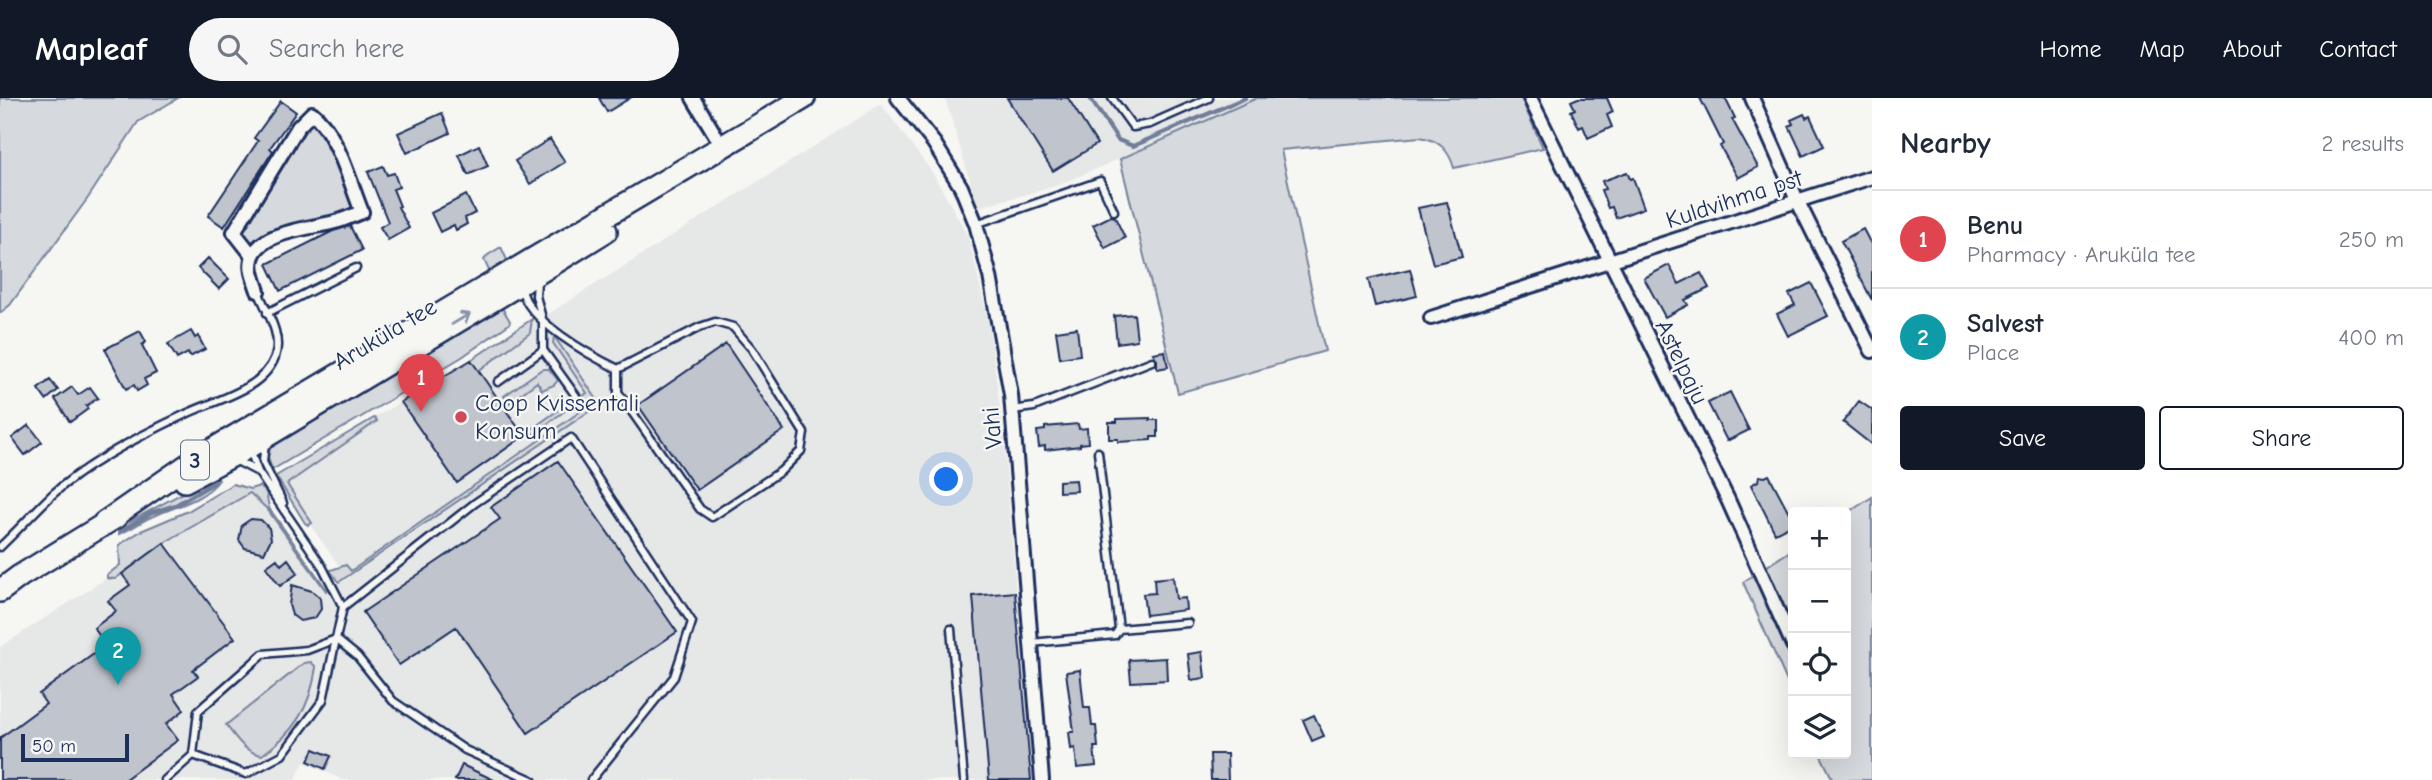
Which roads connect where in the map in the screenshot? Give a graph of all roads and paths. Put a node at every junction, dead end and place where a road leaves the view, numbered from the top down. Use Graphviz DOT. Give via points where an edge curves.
graph roads {
  1 [pos="693,98"];
  2 [pos="804,98"];
  3 [pos="898,98"];
  4 [pos="1112,98"];
  5 [pos="1209,98"];
  6 [pos="1531,98"];
  7 [pos="1752,98"];
  8 [pos="722,146"];
  9 [pos="682,171"];
  10 [pos="1872,177"];
  11 [pos="1797,200"];
  12 [pos="1114,211"];
  13 [pos="976,224"];
  14 [pos="252,255"];
  15 [pos="1609,261"];
  16 [pos="356,268"];
  17 [pos="543,270"];
  18 [pos="512,288"];
  19 [pos="258,291"];
  20 [pos="537,304"];
  21 [pos="267,313"];
  22 [pos="1432,318"];
  23 [pos="543,322"];
  24 [pos="543,350"];
  25 [pos="1872,351"];
  26 [pos="1152,361"];
  27 [pos="618,369"];
  28 [pos="498,382"];
  29 [pos="576,396"];
  30 [pos="1012,410"];
  31 [pos="273,431"];
  32 [pos="238,450"];
  33 [pos="1098,452"];
  34 [pos="258,472"];
  35 [pos="275,487"];
  36 [pos="296,526"];
  37 [pos="0,547"];
  38 [pos="0,591"];
  39 [pos="343,607"];
  40 [pos="1188,622"];
  41 [pos="951,629"];
  42 [pos="1119,629"];
  43 [pos="1788,634"];
  44 [pos="336,639"];
  45 [pos="1031,643"];
  46 [pos="192,755"];
  47 [pos="165,780"];
  48 [pos="532,780"];
  49 [pos="591,780"];
  50 [pos="964,780"];
  51 [pos="1042,780"];
  1 -- 8 [label="street"];
  2 -- 8 [label="highway, Aruküla tee / 3"];
  3 -- 13 [label="street, Vahi" via="934,143 961,187"];
  4 -- 5 [label="lane" via="1133,127"];
  6 -- 15 [label="street, Astelpaju"];
  7 -- 11 [label="street"];
  8 -- 9 [label="highway, Aruküla tee / 3"];
  9 -- 17 [label="highway, Aruküla tee / 3" via="603,233"];
  9 -- 18 [label="highway, Aruküla tee / 3" via="559,243"];
  10 -- 11 [label="street, Kuldvihma pst"];
  11 -- 15 [label="street, Kuldvihma pst"];
  11 -- 25 [label="street"];
  12 -- 13 [label="lane" via="1100,181"];
  13 -- 30 [label="street, Vahi"];
  14 -- 14 [label="street" via="234,232 298,127 312,113 322,120 335,145 362,212 271,239"];
  14 -- 19 [label="street"];
  15 -- 22 [label="street, Kuldvihma pst"];
  15 -- 43 [label="street, Astelpaju" via="1728,500"];
  16 -- 21 [label="lane"];
  17 -- 18 [label="highway, Aruküla tee / 3"];
  17 -- 20 [label="lane" via="536,286"];
  18 -- 20 [label="lane"];
  18 -- 23 [label="lane"];
  31 -- 18 [label="highway, Aruküla tee / 3, one-way"];
  18 -- 32 [label="highway, Aruküla tee / 3" via="290,404"];
  19 -- 21 [label="lane"];
  20 -- 23 [label="lane"];
  21 -- 37 [label="lane" via="277,342 275,357 255,382 93,464 54,493"];
  23 -- 24 [label="lane"];
  23 -- 27 [label="lane" via="591,357"];
  24 -- 28 [label="lane"];
  24 -- 29 [label="lane"];
  26 -- 30 [label="lane" via="1034,407"];
  27 -- 27 [label="lane" via="700,327 715,322 733,327 752,349 804,433 801,451 781,471 712,517 700,509 618,392"];
  30 -- 45 [label="street, Vahi"];
  31 -- 32 [label="highway, Aruküla tee / 3"];
  31 -- 35 [label="lane" via="264,444 263,462"];
  32 -- 34 [label="lane"];
  32 -- 34 [label="lane" via="230,459"];
  32 -- 35 [label="lane"];
  32 -- 38 [label="highway, Aruküla tee / 3" via="195,460"];
  33 -- 42 [label="lane"];
  34 -- 36 [label="lane"];
  35 -- 36 [label="lane"];
  36 -- 39 [label="lane"];
  39 -- 44 [label="lane"];
  39 -- 49 [label="lane" via="475,503 571,438 692,622 674,677"];
  40 -- 42 [label="lane"];
  41 -- 50 [label="lane"];
  42 -- 45 [label="lane" via="1115,635"];
  44 -- 46 [label="lane" via="307,650 263,654 198,711"];
  44 -- 46 [label="lane" via="323,700 282,755 246,774"];
  44 -- 48 [label="lane" via="357,656 393,701 464,750"];
  45 -- 51 [label="street, Vahi"];
  46 -- 47 [label="lane"];
}
